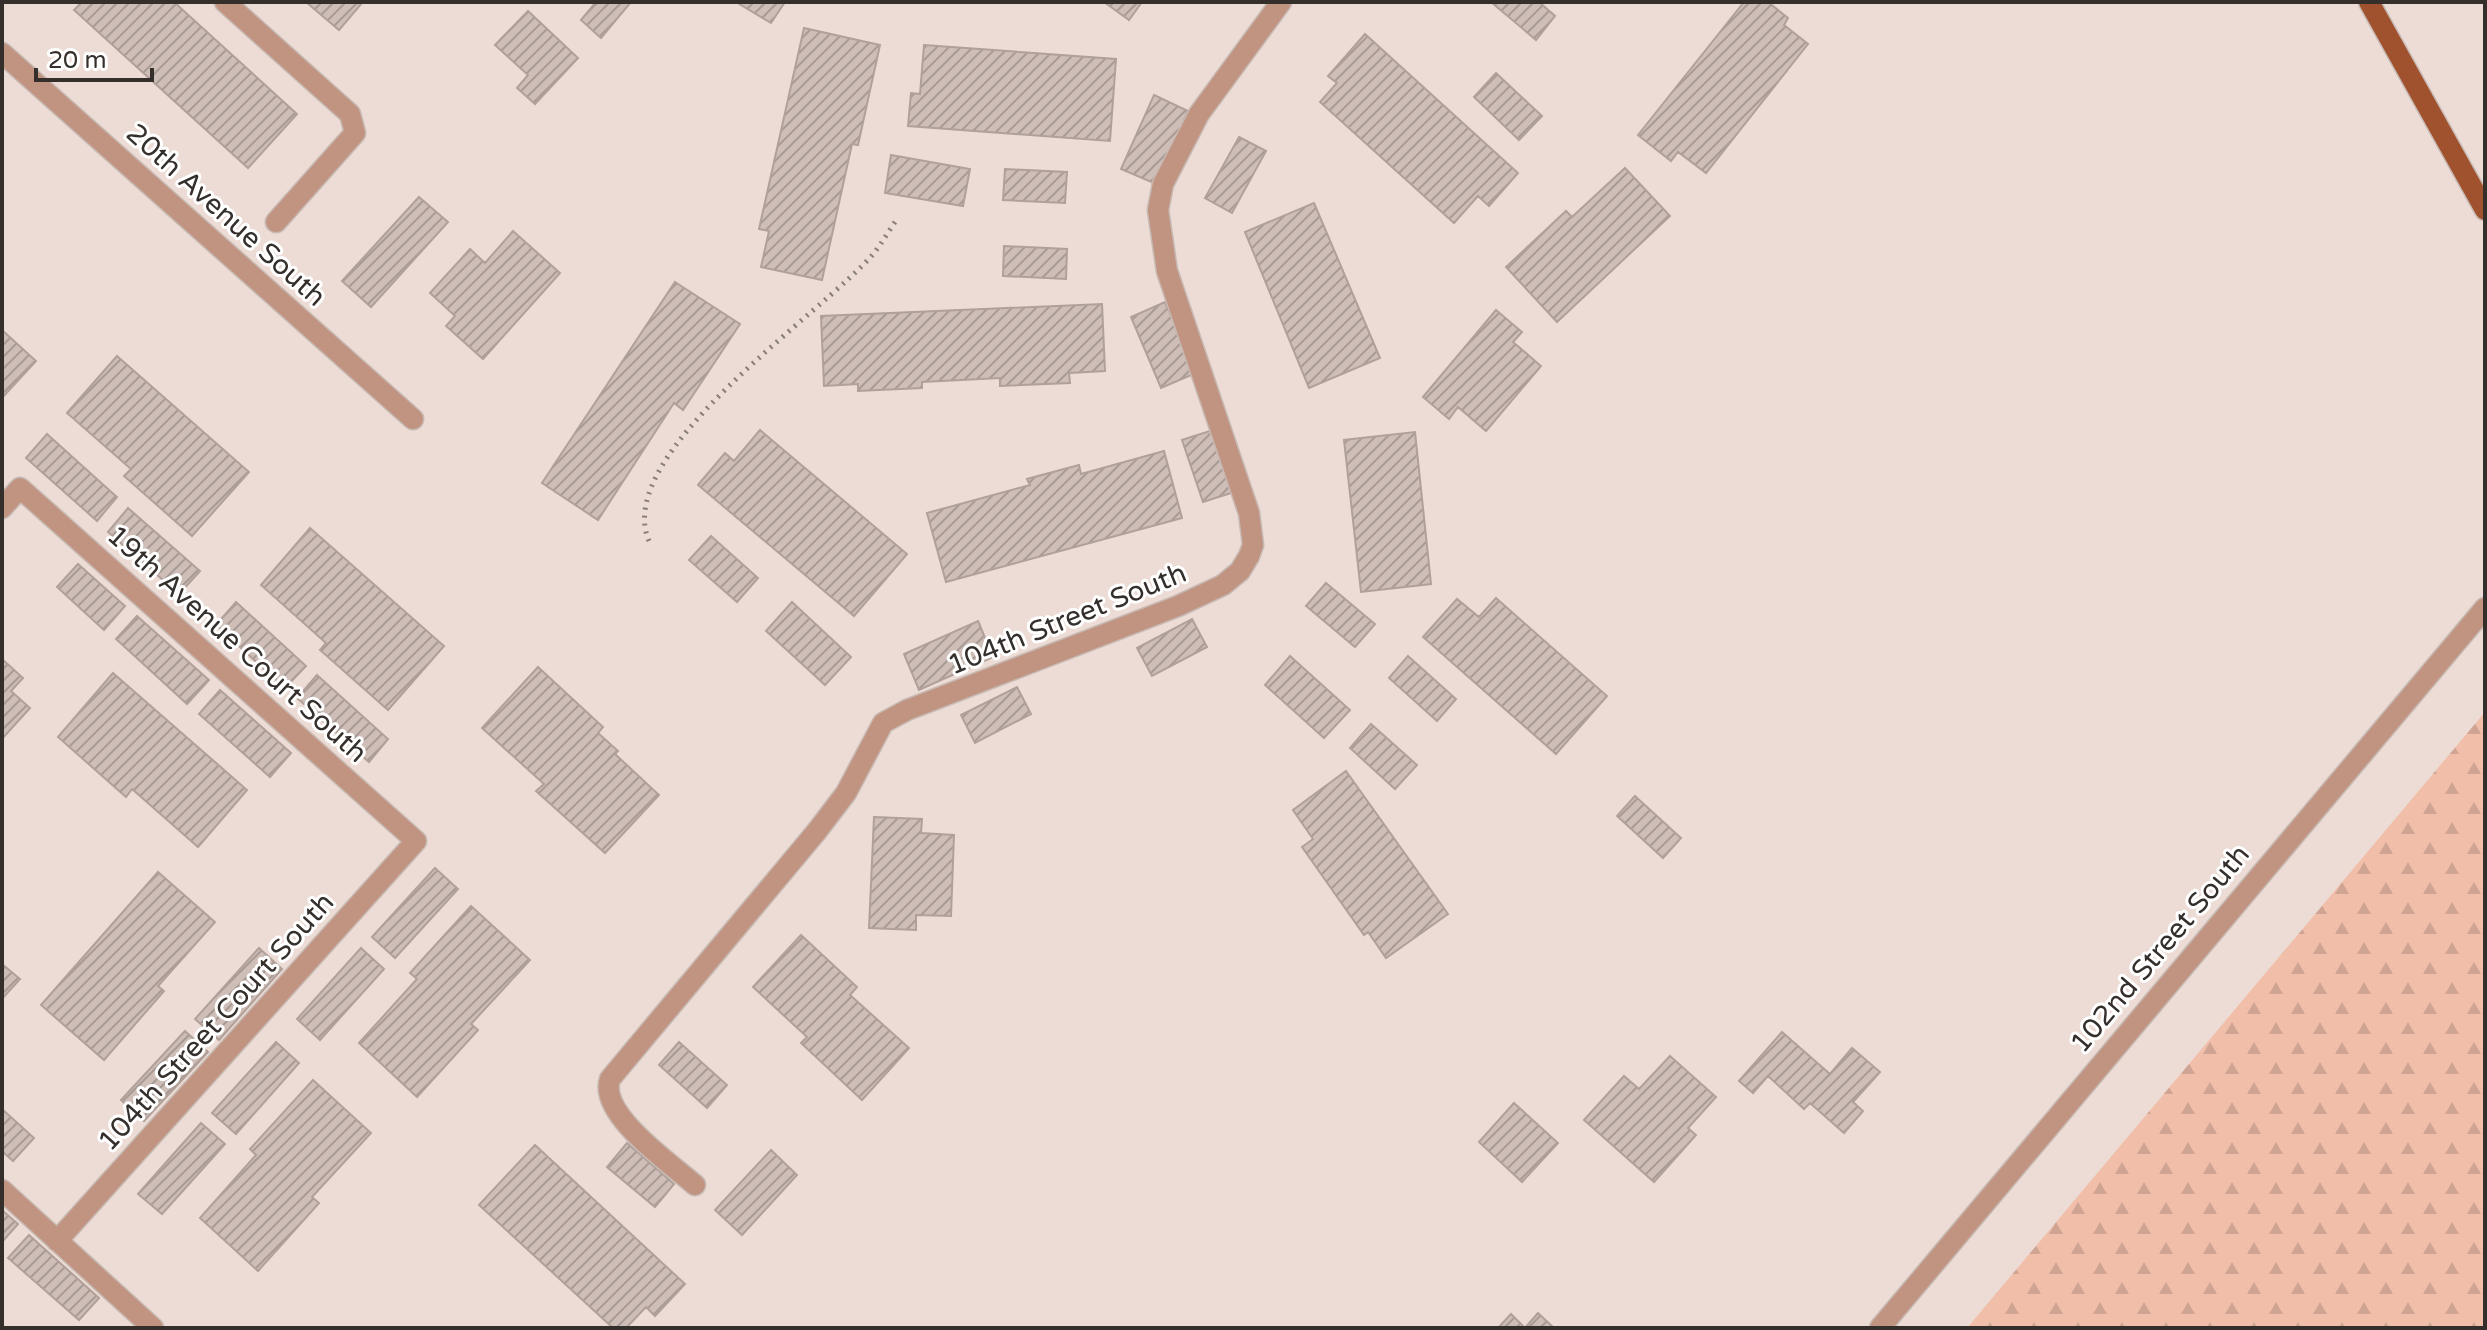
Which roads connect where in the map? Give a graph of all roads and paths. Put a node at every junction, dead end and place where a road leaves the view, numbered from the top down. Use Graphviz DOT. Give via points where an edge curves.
graph roads {
  1 [pos="225,2"];
  2 [pos="1281,2"];
  3 [pos="2369,2"];
  4 [pos="2,53"];
  5 [pos="2485,210"];
  6 [pos="276,222"];
  7 [pos="895,222"];
  8 [pos="413,419"];
  9 [pos="2,508"];
  10 [pos="649,541"];
  11 [pos="2485,608"];
  12 [pos="416,841"];
  13 [pos="695,1185"];
  14 [pos="2,1190"];
  15 [pos="57,1241"];
  16 [pos="153,1328"];
  17 [pos="1880,1328"];
  1 -- 6 [label="street" via="350,114 355,133"];
  2 -- 13 [label="street, 104th Street South" via="1199,114 1163,184 1158,210 1167,271 1249,513 1253,545 1245,565 1223,585 1178,606 883,723 846,793 817,831 610,1079 607,1093 614,1110"];
  3 -- 5 [label="main road"];
  4 -- 8 [label="street, 20th Avenue South"];
  7 -- 10 [label="path" via="873,254 752,362 682,438 644,501"];
  9 -- 12 [label="street, 19th Avenue Court South" via="20,488"];
  11 -- 17 [label="street, 102nd Street South"];
  12 -- 15 [label="street, 104th Street Court South"];
  14 -- 15 [label="street"];
  15 -- 16 [label="street"];
}
